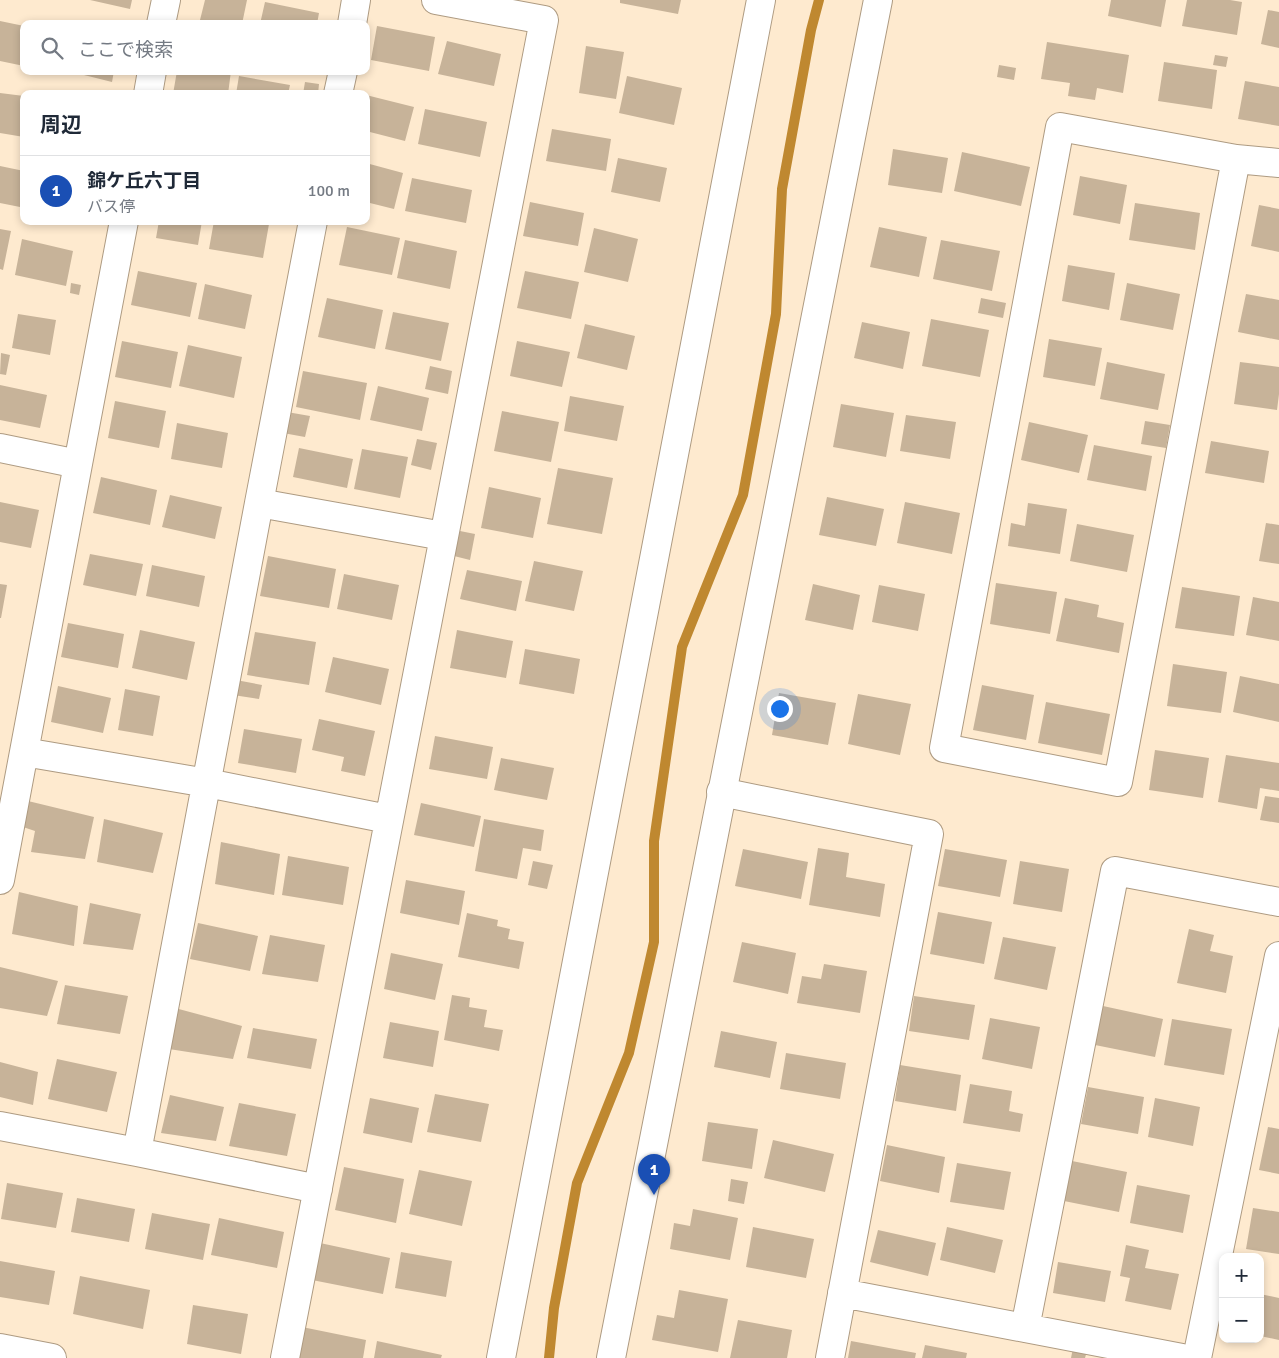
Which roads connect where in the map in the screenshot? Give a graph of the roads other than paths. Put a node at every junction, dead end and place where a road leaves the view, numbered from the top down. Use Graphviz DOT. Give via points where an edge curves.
graph roads {
  1 [pos="166,0"];
  2 [pos="356,0"];
  3 [pos="436,0"];
  4 [pos="761,0"];
  5 [pos="878,0"];
  6 [pos="162,20"];
  7 [pos="353,20"];
  8 [pos="151,75"];
  9 [pos="341,75"];
  10 [pos="149,90"];
  11 [pos="339,90"];
  12 [pos="1236,159"];
  13 [pos="1279,163"];
  14 [pos="123,225"];
  15 [pos="313,225"];
  16 [pos="0,448"];
  17 [pos="78,464"];
  18 [pos="259,503"];
  19 [pos="443,536"];
  20 [pos="24,752"];
  21 [pos="207,783"];
  22 [pos="721,792"];
  23 [pos="388,819"];
  24 [pos="0,880"];
  25 [pos="1279,902"];
  26 [pos="1279,956"];
  27 [pos="0,1126"];
  28 [pos="137,1152"];
  29 [pos="318,1189"];
  30 [pos="842,1293"];
  31 [pos="1025,1328"];
  32 [pos="0,1348"];
  33 [pos="52,1358"];
  34 [pos="285,1358"];
  35 [pos="501,1358"];
  36 [pos="611,1358"];
  37 [pos="830,1358"];
  38 [pos="1182,1358"];
  39 [pos="1197,1358"];
  1 -- 6 [label="street"];
  2 -- 7 [label="street"];
  3 -- 19 [label="street" via="544,20"];
  4 -- 35 [label="street"];
  5 -- 22 [label="street"];
  8 -- 10 [label="street"];
  9 -- 11 [label="street"];
  12 -- 12 [label="street" via="1060,127 944,748 1118,782"];
  12 -- 13 [label="street"];
  14 -- 17 [label="street"];
  15 -- 18 [label="street"];
  16 -- 17 [label="street"];
  17 -- 20 [label="street"];
  18 -- 19 [label="street"];
  18 -- 21 [label="street"];
  19 -- 23 [label="street"];
  20 -- 21 [label="street"];
  20 -- 24 [label="street"];
  21 -- 23 [label="street"];
  21 -- 28 [label="street"];
  22 -- 30 [label="street" via="929,834"];
  22 -- 36 [label="street"];
  23 -- 29 [label="street"];
  25 -- 31 [label="street" via="1115,871"];
  26 -- 39 [label="street"];
  27 -- 28 [label="street"];
  28 -- 29 [label="street"];
  29 -- 34 [label="street"];
  30 -- 31 [label="street"];
  30 -- 37 [label="street"];
  31 -- 38 [label="street"];
  32 -- 33 [label="street"];
}
